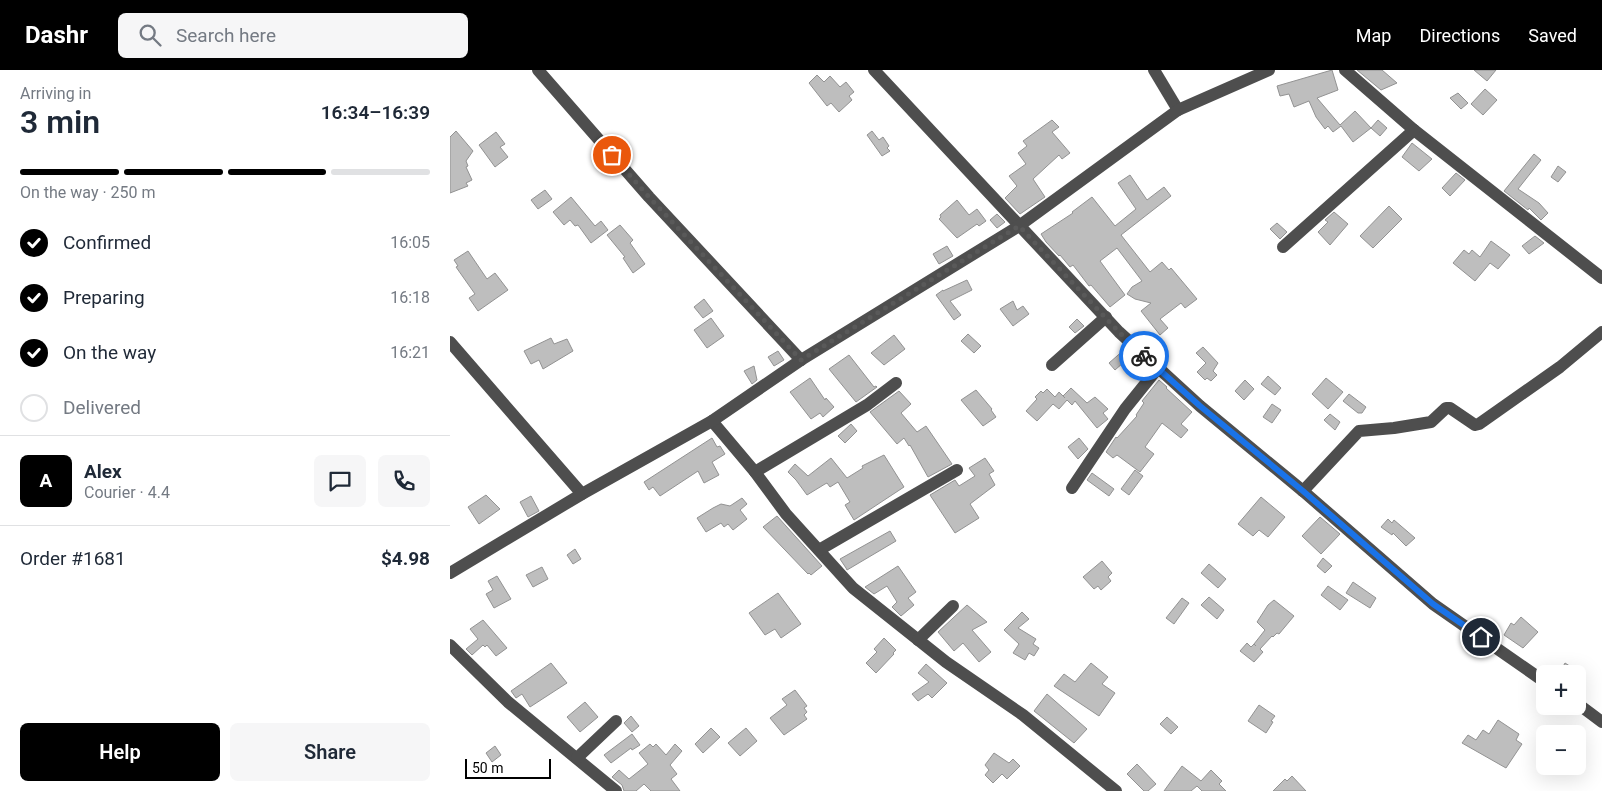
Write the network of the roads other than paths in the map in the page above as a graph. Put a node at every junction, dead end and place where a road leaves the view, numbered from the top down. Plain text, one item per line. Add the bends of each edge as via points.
1 (538, 70) edge
2 (874, 70) edge
3 (1154, 70) edge
4 (1269, 70) edge
5 (1345, 70) edge
6 (1178, 110) junction
7 (1414, 130) junction
8 (1019, 226) junction
9 (1283, 247) dead end
10 (1602, 278) edge
11 (1106, 317) junction
12 (1602, 332) edge
13 (450, 342) edge
14 (801, 360) junction
15 (1052, 365) dead end
16 (1158, 368) junction
17 (896, 383) dead end
18 (712, 420) junction
19 (957, 470) dead end
20 (755, 472) junction
21 (1072, 488) dead end
22 (1303, 491) junction
23 (582, 494) junction
24 (819, 550) junction
25 (450, 573) edge
26 (953, 606) dead end
27 (918, 640) junction
28 (450, 645) edge
29 (1536, 676) edge
30 (1586, 710) edge
31 (616, 720) dead end
32 (1602, 722) edge
33 (578, 758) junction
34 (616, 791) edge
35 (1116, 791) edge

1 - 14 street via 649,197
2 - 8 street
3 - 6 street
4 - 6 street
5 - 7 street
6 - 8 street
7 - 9 street
7 - 10 street
8 - 11 street
8 - 14 street
11 - 15 street
11 - 16 street
12 - 22 street via 1560,367 1479,424 1475,425 1446,408 1430,422 1359,431
13 - 23 street
14 - 18 street
16 - 21 street via 1125,409
16 - 22 street
17 - 20 street via 867,405
18 - 20 street
18 - 23 street
19 - 24 street
20 - 24 street via 786,514
22 - 29 street via 1433,604
23 - 25 street
24 - 27 street via 852,588
26 - 27 street
27 - 35 street via 1023,715
28 - 33 street via 508,702
30 - 32 street
31 - 33 street
33 - 34 street

